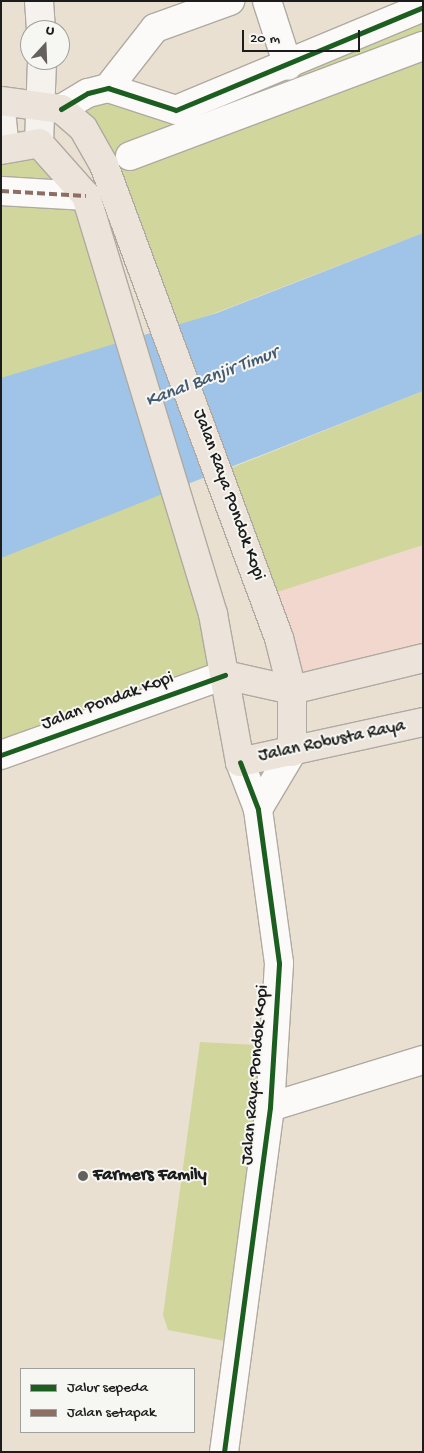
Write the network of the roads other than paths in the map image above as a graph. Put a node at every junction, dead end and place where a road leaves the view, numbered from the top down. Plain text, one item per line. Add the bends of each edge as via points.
1 (39, 1) edge
2 (230, 1) edge
3 (267, 1) edge
4 (423, 7) edge
5 (40, 20) edge
6 (423, 46) edge
7 (288, 66) junction
8 (44, 70) edge
9 (108, 88) junction
10 (1, 101) edge
11 (52, 107) junction
12 (1, 111) edge
13 (39, 143) junction
14 (3, 149) edge
15 (130, 156) dead end
16 (1, 191) edge
17 (86, 196) junction
18 (423, 658) edge
19 (225, 675) junction
20 (292, 690) junction
21 (423, 722) edge
22 (292, 752) junction
23 (1, 755) edge
24 (240, 762) junction
25 (258, 809) junction
26 (423, 1060) edge
27 (270, 1107) junction
28 (224, 1452) edge

1 - 5 main road
2 - 9 street via 155,28
3 - 7 street
4 - 7 street
6 - 15 street
7 - 9 street via 176,110
8 - 11 main road
9 - 11 street
10 - 11 main road
11 - 13 main road
11 - 20 main road, Jalan Raya Pondok Kopi via 83,128 126,216 265,596
12 - 14 main road
13 - 14 main road
13 - 17 main road, Jalan Raya Pondok Kopi
16 - 17 street
17 - 19 main road, Jalan Raya Pondok Kopi via 214,614
18 - 20 main road
19 - 20 main road
19 - 23 street, Jalan Pondak Kopi
19 - 24 main road, Jalan Raya Pondok Kopi
20 - 22 main road, Jalan Raya Pondok Kopi
21 - 22 main road, Jalan Robusta Raya
22 - 24 main road, Jalan Robusta Raya
22 - 25 street
24 - 25 street, Jalan Raya Pondok Kopi
25 - 27 street, Jalan Raya Pondok Kopi via 279,963
26 - 27 street
27 - 28 street, Jalan Raya Pondok Kopi

